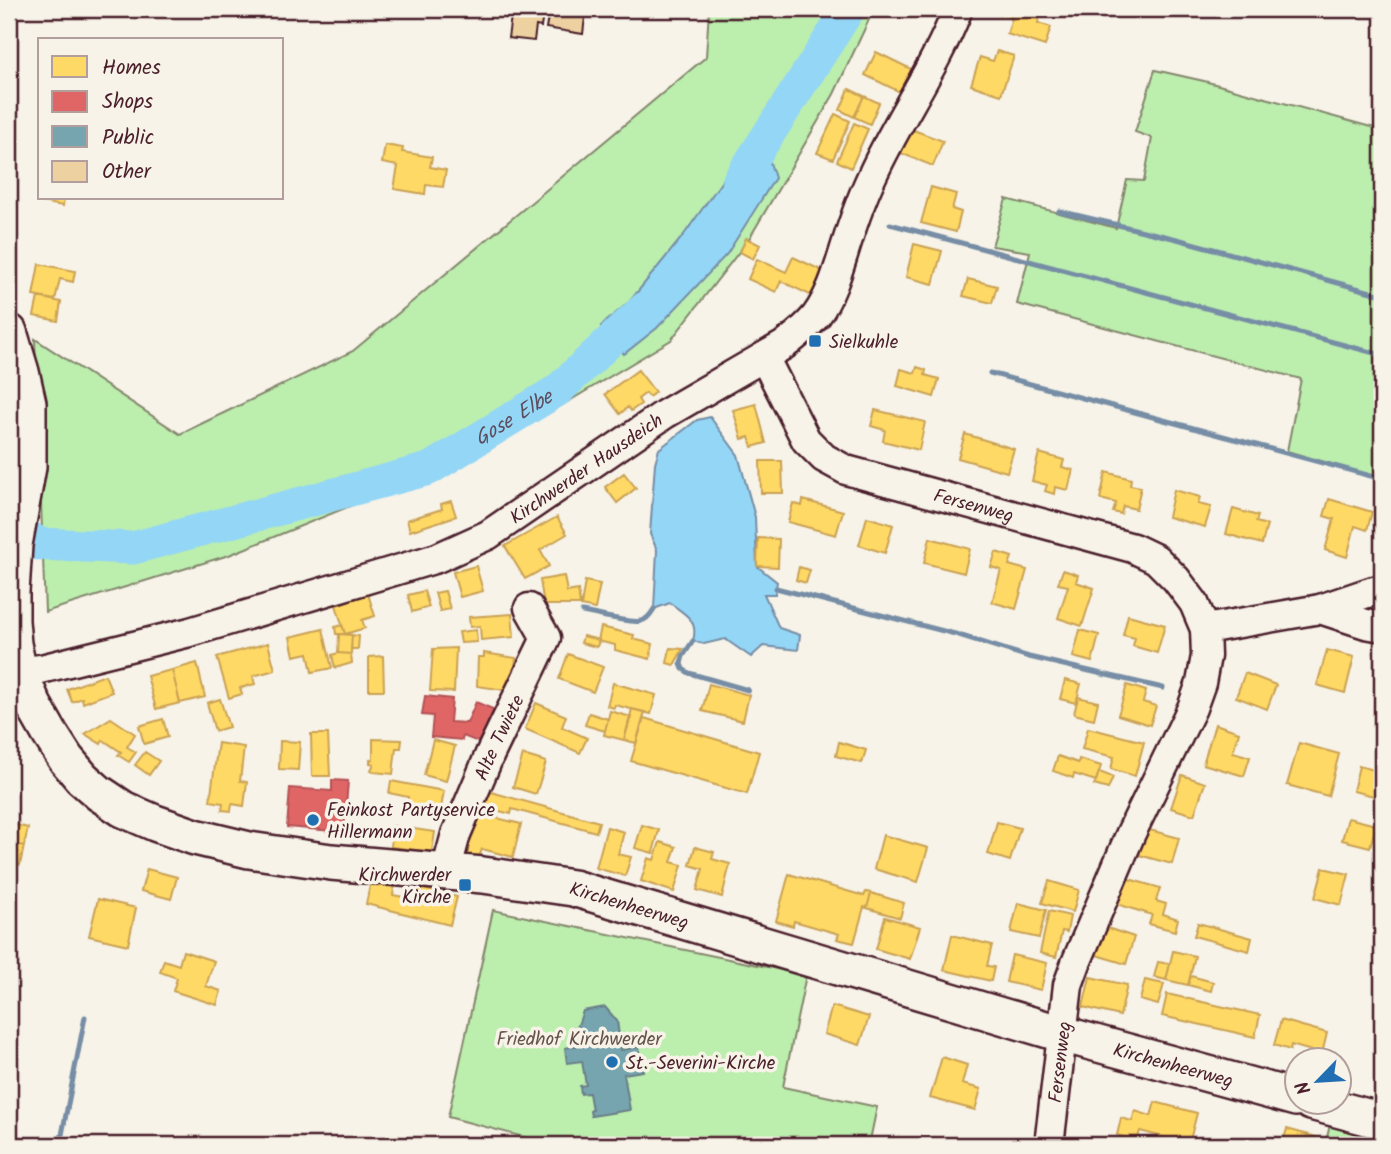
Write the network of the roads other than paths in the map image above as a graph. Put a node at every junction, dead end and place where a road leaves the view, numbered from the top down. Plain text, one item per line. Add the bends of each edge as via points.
1 (958, 9) edge
2 (9, 332) edge
3 (764, 357) junction
4 (1382, 591) edge
5 (529, 608) dead end
6 (1320, 609) junction
7 (1382, 627) edge
8 (1206, 629) junction
9 (14, 672) edge
10 (446, 871) junction
11 (1062, 1034) junction
12 (1282, 1094) edge
13 (1352, 1113) edge
14 (1382, 1121) edge
15 (1049, 1145) edge

1 - 3 street, Kirchwerder Hausdeich via 871,178 828,296 802,331
2 - 9 main road, Kirchenheerweg via 28,403 27,467 17,528 11,621
3 - 8 street, Fersenweg via 806,440 824,458 846,470 1133,548 1156,559 1176,579
3 - 9 street, Kirchwerder Hausdeich via 665,414 488,535 438,558 190,632
4 - 6 street
5 - 10 street, Alte Twiete via 545,638 485,765
6 - 7 street
6 - 8 street
8 - 11 street, Fersenweg via 1206,656 1197,695 1076,963 1068,985
9 - 10 main road, Kirchenheerweg via 66,759 90,786 123,809 195,837 249,850
10 - 11 main road, Kirchenheerweg via 573,888
11 - 12 main road, Kirchenheerweg
11 - 15 street, Fersenweg
13 - 14 main road

